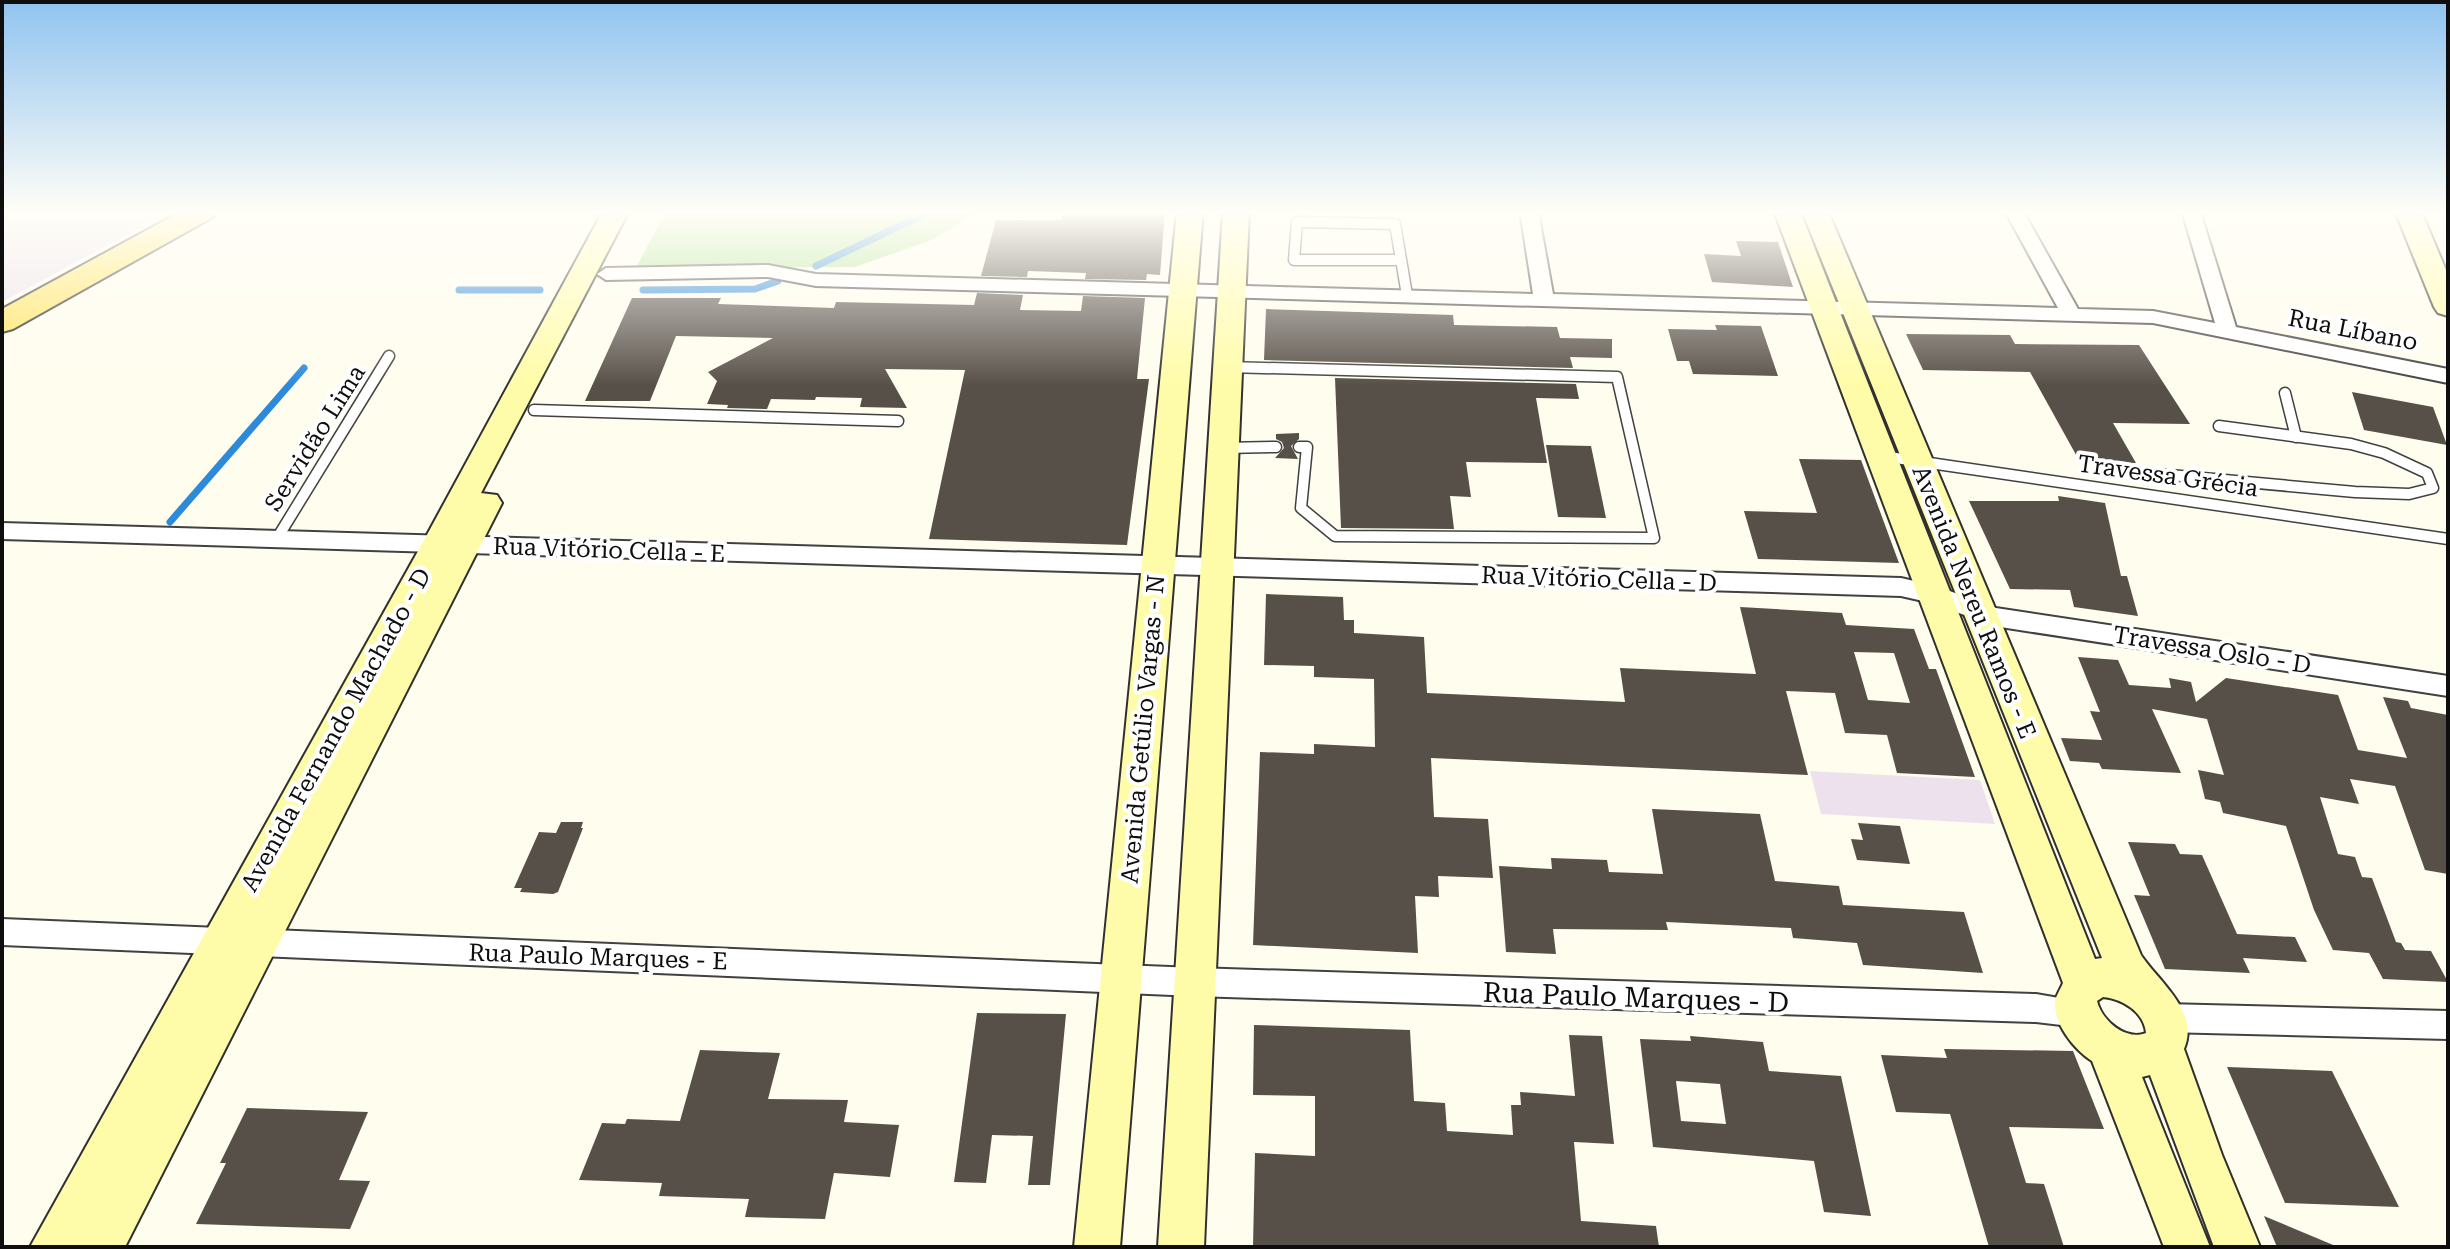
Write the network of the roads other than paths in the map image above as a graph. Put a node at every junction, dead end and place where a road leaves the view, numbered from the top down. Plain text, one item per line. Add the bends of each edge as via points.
1 (97, 269) edge
2 (587, 269) edge
3 (608, 269) edge
4 (1185, 269) edge
5 (1232, 269) edge
6 (1401, 269) edge
7 (1539, 269) edge
8 (1819, 269) edge
9 (1830, 269) edge
10 (2047, 269) edge
11 (2209, 269) edge
12 (2432, 269) edge
13 (606, 274) junction
14 (1183, 289) junction
15 (1231, 290) junction
16 (1407, 295) junction
17 (1544, 299) junction
18 (2448, 307) edge
19 (1840, 308) junction
20 (2072, 315) junction
21 (2, 322) edge
22 (2228, 332) junction
23 (389, 356) dead end
24 (1227, 367) junction
25 (2448, 376) edge
26 (2285, 393) dead end
27 (534, 410) junction
28 (1172, 413) junction
29 (1225, 413) junction
30 (898, 421) dead end
31 (2219, 426) dead end
32 (2296, 437) junction
33 (1276, 447) dead end
34 (1299, 447) dead end
35 (1223, 448) junction
36 (1882, 456) junction
37 (1916, 461) junction
38 (2148, 473) dead end
39 (2, 531) edge
40 (2448, 539) edge
41 (276, 540) junction
42 (451, 545) junction
43 (1158, 566) junction
44 (1217, 568) junction
45 (1936, 595) junction
46 (1978, 611) junction
47 (2448, 686) edge
48 (2, 932) edge
49 (239, 942) junction
50 (1121, 979) junction
51 (1195, 982) junction
52 (2081, 998) junction
53 (2155, 1018) junction
54 (2448, 1025) edge
55 (2109, 1049) junction
56 (53, 1247) edge
57 (100, 1247) edge
58 (1097, 1247) edge
59 (1181, 1247) edge
60 (2187, 1247) edge
61 (2237, 1247) edge

1 - 21 main road
2 - 42 street, Avenida Fernando Machado - D
3 - 13 street, Avenida Fernando Machado - D
4 - 14 street, Avenida Getúlio Vargas - N
5 - 15 street
6 - 16 lane
7 - 17 street
8 - 19 street, Avenida Nereu Ramos - E
9 - 19 street, Avenida Nereu Ramos - E
10 - 20 street
11 - 22 street
12 - 18 street
13 - 14 street, Rua Líbano via 768,271 816,280
13 - 27 street, Avenida Fernando Machado - D
14 - 15 street, Rua Líbano
14 - 28 street, Avenida Getúlio Vargas - N
15 - 16 street, Rua Líbano
15 - 24 street
16 - 17 street, Rua Líbano
17 - 19 street, Rua Líbano
19 - 20 street, Rua Líbano
19 - 36 street, Avenida Nereu Ramos - E
19 - 37 street, Avenida Nereu Ramos - E
20 - 22 street, Rua Líbano via 2153,317
22 - 25 street, Rua Líbano
23 - 41 lane, Servidão Lima
24 - 29 street
24 - 34 lane via 1617,377 1654,538 1335,536 1301,508 1307,447
26 - 32 lane
27 - 30 lane
27 - 42 street, Avenida Fernando Machado - D
28 - 29 street
28 - 43 street, Avenida Getúlio Vargas - N
29 - 35 street
31 - 32 lane
32 - 38 lane via 2384,453 2427,473 2433,488 2409,494 2355,492
33 - 35 lane
35 - 44 street
36 - 37 lane, Travessa Grécia
36 - 45 street, Avenida Nereu Ramos - E
37 - 40 lane, Travessa Grécia
37 - 46 street, Avenida Nereu Ramos - E
39 - 41 street, Rua Vitório Cella - E
41 - 42 street, Rua Vitório Cella - E
42 - 43 street, Rua Vitório Cella - E
42 - 49 street, Avenida Fernando Machado - D
43 - 44 street, Rua Vitório Cella - E
43 - 50 street, Avenida Getúlio Vargas - N
44 - 45 street, Rua Vitório Cella - D via 1885,586
44 - 51 street
45 - 46 street, Rua Vitório Cella - D
45 - 52 street, Avenida Nereu Ramos - E
46 - 47 street, Travessa Oslo - D
46 - 53 street, Avenida Nereu Ramos - E via 2126,967
48 - 49 street, Rua Paulo Marques - E
49 - 50 street, Rua Paulo Marques - E
49 - 56 street, Avenida Fernando Machado - D
49 - 57 street, Avenida Fernando Machado - D
50 - 51 street, Rua Paulo Marques - E
50 - 58 street, Avenida Getúlio Vargas - N
51 - 52 street, Rua Paulo Marques - D via 2036,1008
51 - 59 street
52 - 53 street via 2097,977 2111,977
52 - 55 street, Avenida Nereu Ramos - E via 2095,1038
53 - 54 street
53 - 55 street via 2152,1055
53 - 61 street, Avenida Nereu Ramos - E via 2200,1156
55 - 60 street

